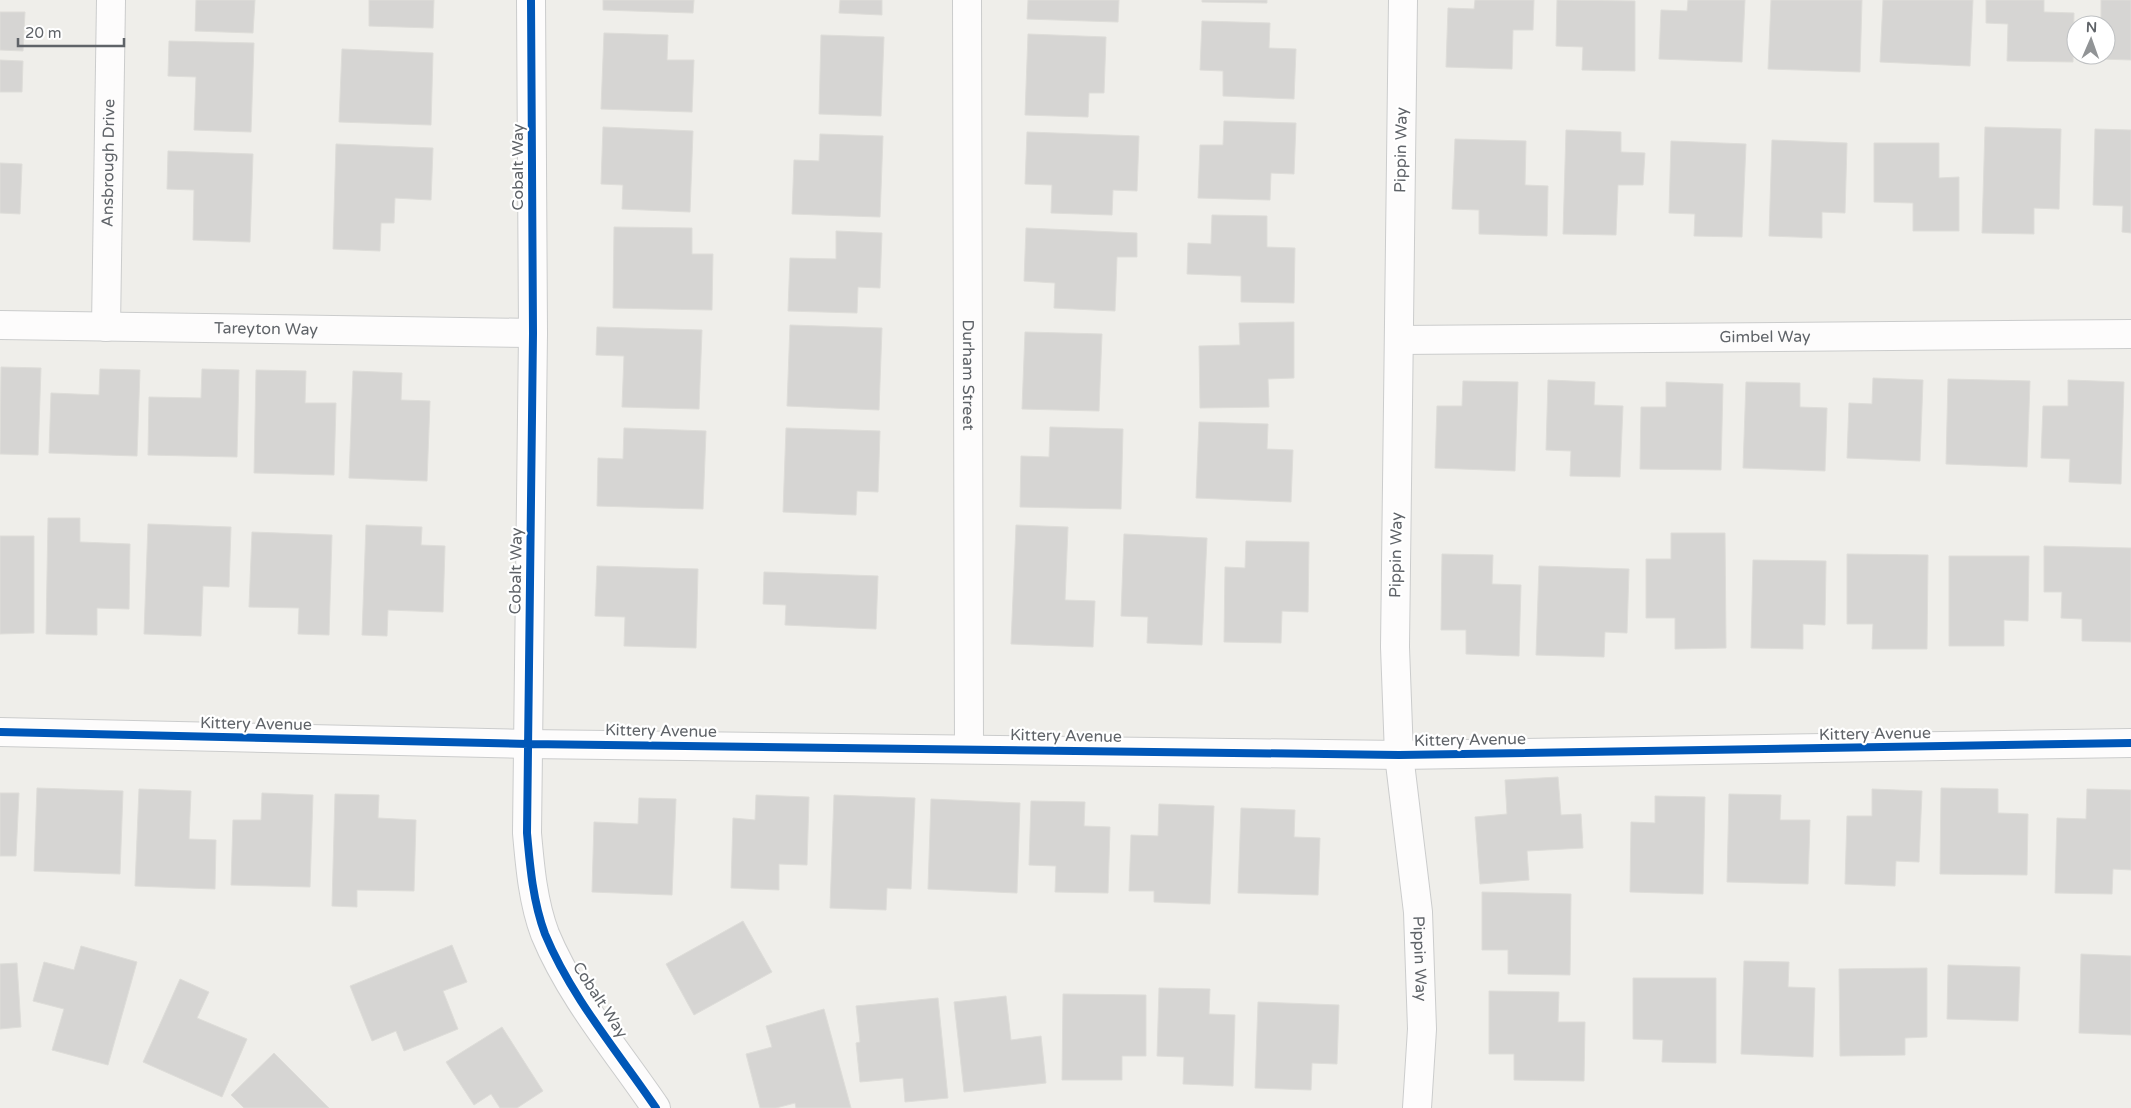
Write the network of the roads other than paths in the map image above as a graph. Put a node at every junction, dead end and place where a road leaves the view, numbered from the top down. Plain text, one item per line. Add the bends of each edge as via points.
1 (112, 0) edge
2 (531, 0) edge
3 (967, 0) edge
4 (1403, 0) edge
5 (0, 325) edge
6 (106, 327) junction
7 (533, 333) junction
8 (2131, 334) edge
9 (1398, 340) junction
10 (0, 732) edge
11 (528, 744) junction
12 (2131, 744) edge
13 (968, 749) junction
14 (1399, 755) junction
15 (656, 1108) edge
16 (1417, 1108) edge

1 - 6 street, Ansbrough Drive
2 - 7 street, Cobalt Way
3 - 13 street, Durham Street
4 - 9 street, Pippin Way
5 - 6 street, Tareyton Way
6 - 7 street, Tareyton Way
7 - 11 street, Cobalt Way
8 - 9 street, Gimbel Way
9 - 14 street, Pippin Way via 1395,647
10 - 11 street, Kittery Avenue
11 - 13 street, Kittery Avenue
11 - 15 street, Cobalt Way via 527,833 532,884 545,933 567,980
12 - 14 street, Kittery Avenue
13 - 14 street, Kittery Avenue
14 - 16 street, Pippin Way via 1418,912 1422,1028

